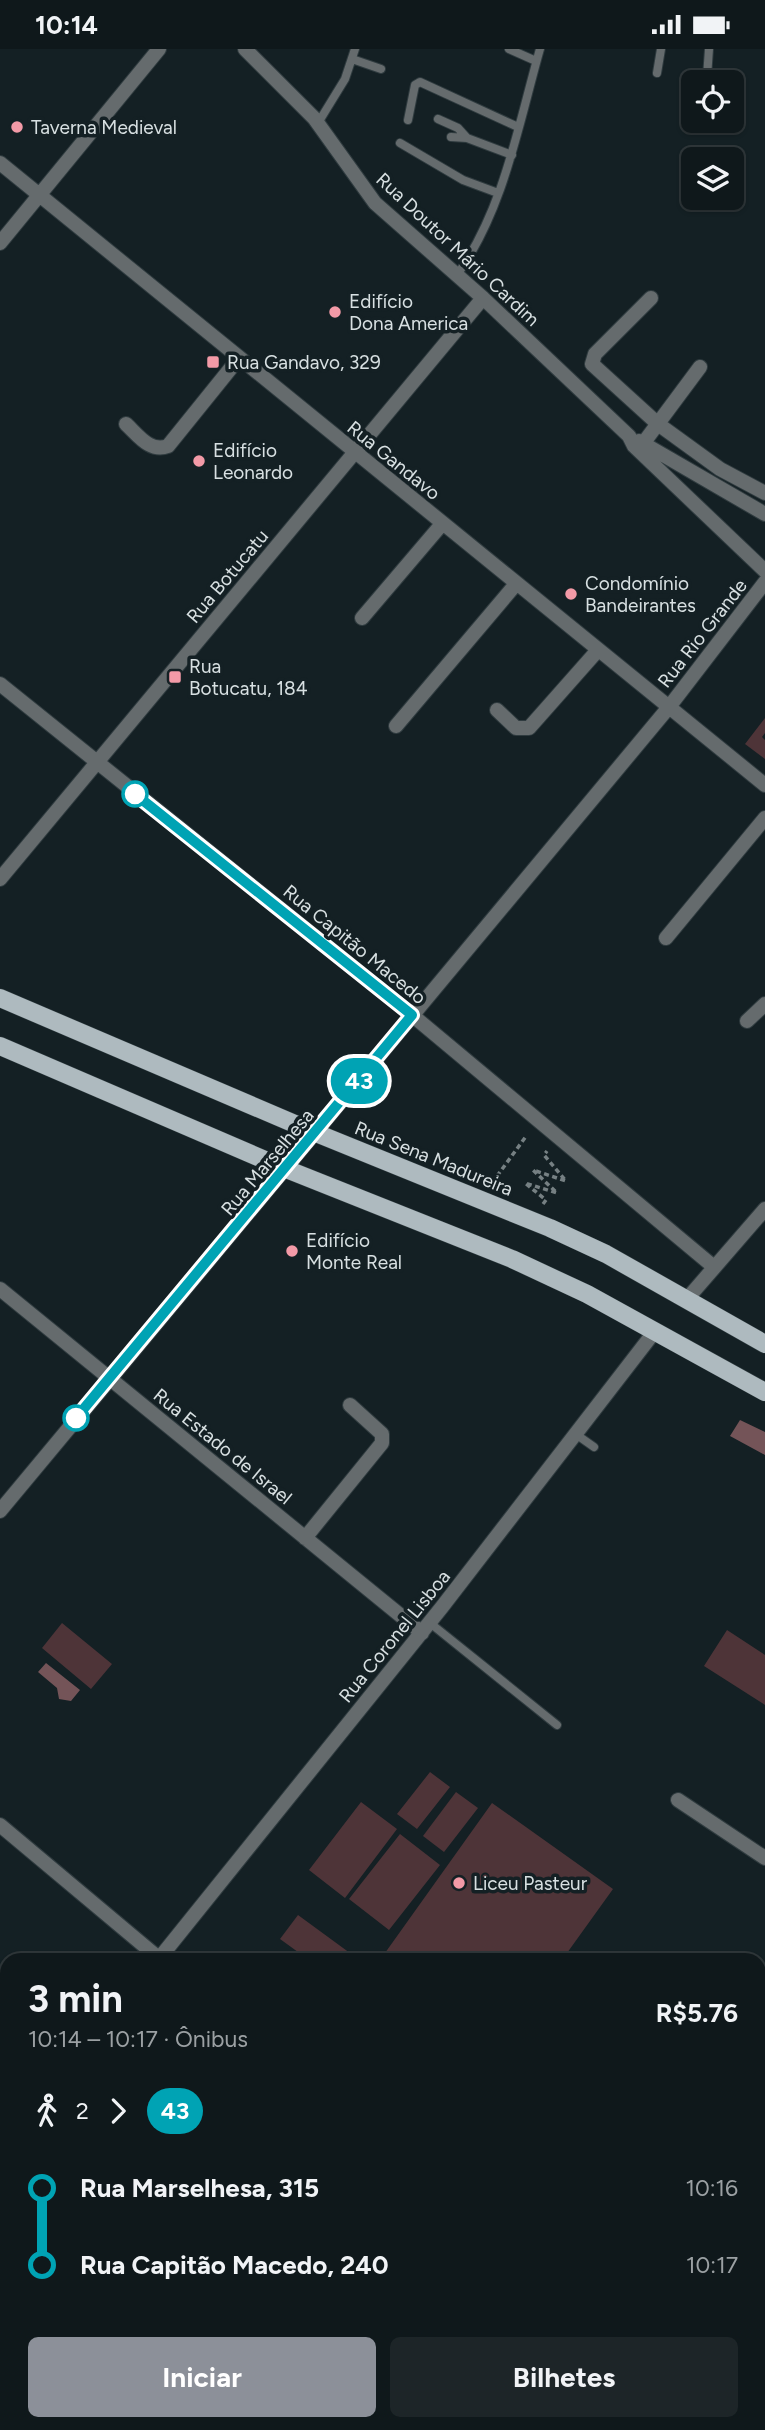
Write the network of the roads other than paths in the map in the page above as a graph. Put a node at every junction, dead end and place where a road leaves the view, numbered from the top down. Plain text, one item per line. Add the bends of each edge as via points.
1 (159, 49) edge
2 (246, 49) edge
3 (355, 49) edge
4 (509, 49) edge
5 (540, 49) edge
6 (661, 49) edge
7 (709, 49) edge
8 (352, 59) junction
9 (536, 61) junction
10 (381, 69) dead end
11 (708, 70) edge
12 (657, 73) dead end
13 (438, 119) dead end
14 (408, 120) dead end
15 (318, 123) junction
16 (518, 127) junction
17 (451, 137) dead end
18 (467, 138) junction
19 (400, 143) dead end
20 (512, 155) junction
21 (0, 163) edge
22 (498, 193) junction
23 (39, 195) junction
24 (0, 243) edge
25 (457, 275) junction
26 (483, 298) junction
27 (651, 298) dead end
28 (239, 358) junction
29 (700, 367) dead end
30 (125, 424) dead end
31 (658, 424) junction
32 (641, 447) junction
33 (355, 453) junction
34 (765, 493) edge
35 (765, 514) edge
36 (442, 524) junction
37 (765, 571) edge
38 (765, 582) edge
39 (516, 584) junction
40 (362, 618) dead end
41 (598, 650) junction
42 (0, 684) edge
43 (669, 707) junction
44 (497, 710) dead end
45 (396, 726) dead end
46 (97, 763) junction
47 (765, 785) edge
48 (765, 818) edge
49 (0, 879) edge
50 (666, 938) dead end
51 (0, 998) edge
52 (765, 1005) edge
53 (412, 1015) junction
54 (747, 1021) dead end
55 (0, 1046) edge
56 (316, 1133) junction
57 (286, 1169) junction
58 (765, 1209) edge
59 (714, 1267) junction
60 (0, 1289) edge
61 (687, 1299) junction
62 (655, 1331) junction
63 (765, 1344) edge
64 (110, 1378) junction
65 (765, 1392) edge
66 (350, 1405) dead end
67 (577, 1435) junction
68 (594, 1447) dead end
69 (0, 1511) edge
70 (305, 1538) junction
71 (426, 1628) junction
72 (557, 1725) dead end
73 (678, 1800) dead end
74 (0, 1825) edge
75 (765, 1858) edge
76 (152, 1953) edge
77 (164, 1953) edge

1 - 23 street
2 - 15 street, Rua Doutor Mário Cardim
3 - 8 lane
4 - 9 lane
5 - 9 lane
6 - 12 lane
7 - 11 lane
8 - 10 lane
8 - 15 lane
9 - 16 lane
13 - 18 lane via 460,129
14 - 16 lane via 417,82
15 - 25 street, Rua Doutor Mário Cardim via 375,202
16 - 20 lane
17 - 18 lane
18 - 20 lane
19 - 22 lane via 463,180
20 - 22 lane
21 - 23 street, Rua Gandavo
22 - 25 lane via 480,239
23 - 24 street
23 - 28 street, Rua Gandavo
25 - 26 street, Rua Doutor Mário Cardim
26 - 32 street, Rua Doutor Mário Cardim
26 - 33 street, Rua Botucatu
27 - 31 street via 596,354 592,365
28 - 30 street via 167,446 152,447
28 - 33 street, Rua Gandavo
29 - 31 street
31 - 32 street
31 - 34 street via 720,469
32 - 35 street, Rua Doutor Mário Cardim
32 - 37 street, Rua Doutor Mário Cardim
33 - 36 street, Rua Gandavo
33 - 46 street, Rua Botucatu
36 - 39 street, Rua Gandavo
36 - 40 street
38 - 43 street, Rua Rio Grande
39 - 41 street, Rua Gandavo
39 - 45 street
41 - 43 street, Rua Gandavo
41 - 44 street via 529,728 516,728
42 - 46 street, Rua Capitão Macedo
43 - 47 street, Rua Gandavo
43 - 53 street, Rua Marselhesa
46 - 49 street, Rua Botucatu
46 - 53 street, Rua Capitão Macedo
48 - 50 street
51 - 56 main road, Rua Sena Madureira
52 - 54 street
53 - 56 street, Rua Marselhesa
53 - 59 street, Rua Capitão Macedo
55 - 57 main road
56 - 57 street, Rua Marselhesa
56 - 61 main road, Rua Sena Madureira via 550,1228
57 - 62 main road via 512,1259
57 - 64 street, Rua Marselhesa
58 - 59 street
59 - 61 street
60 - 64 street, Rua Estado de Israel
61 - 63 main road, Rua Sena Madureira
62 - 65 main road
62 - 67 street, Rua Coronel Lisboa
64 - 69 street, Rua Marselhesa
64 - 70 street, Rua Estado de Israel
66 - 70 street via 377,1428 382,1443
67 - 68 lane
67 - 71 street, Rua Coronel Lisboa
70 - 71 street, Rua Estado de Israel
71 - 72 lane
71 - 77 street, Rua Coronel Lisboa
73 - 75 street
74 - 76 street

